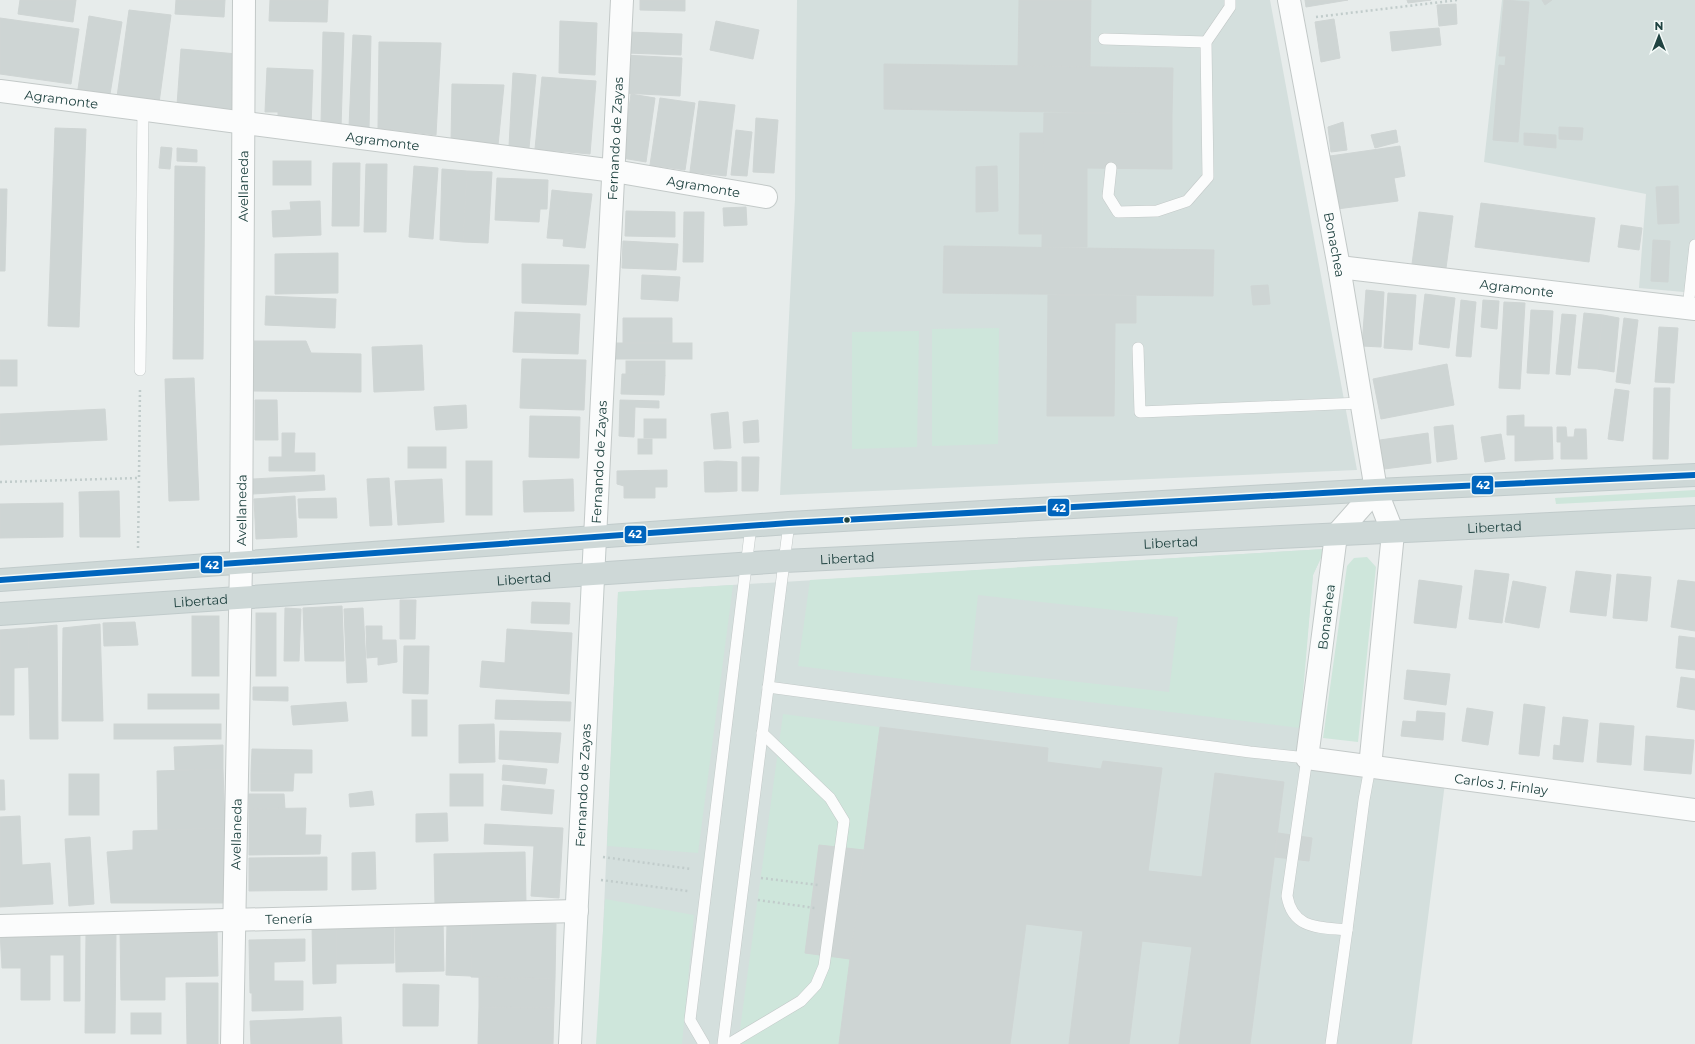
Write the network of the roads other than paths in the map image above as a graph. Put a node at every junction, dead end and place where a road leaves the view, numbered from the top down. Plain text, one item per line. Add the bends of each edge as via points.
1 (244, 0) edge
2 (622, 0) edge
3 (1230, 0) edge
4 (1291, 10) edge
5 (1104, 39) dead end
6 (1206, 42) junction
7 (0, 91) edge
8 (143, 110) junction
9 (242, 122) junction
10 (1110, 168) dead end
11 (614, 171) junction
12 (766, 197) dead end
13 (1695, 245) edge
14 (1339, 267) junction
15 (1691, 308) edge
16 (1138, 348) dead end
17 (140, 370) road end
18 (1361, 402) junction
19 (1695, 475) edge
20 (1376, 490) junction
21 (1695, 517) edge
22 (789, 523) junction
23 (751, 526) junction
24 (1394, 533) junction
25 (1336, 535) junction
26 (595, 538) junction
27 (784, 561) junction
28 (241, 562) junction
29 (747, 564) junction
30 (594, 573) junction
31 (0, 580) edge
32 (241, 598) junction
33 (0, 614) edge
34 (768, 687) junction
35 (762, 733) junction
36 (1308, 758) junction
37 (1370, 767) junction
38 (1695, 810) edge
39 (577, 911) junction
40 (235, 919) junction
41 (0, 926) edge
42 (1347, 930) junction
43 (232, 1044) edge
44 (570, 1044) edge
45 (704, 1044) edge
46 (722, 1044) edge
47 (729, 1044) edge
48 (1331, 1044) edge

1 - 9 street, Avellaneda
2 - 11 street, Fernando de Zayas
3 - 6 lane via 1230,8
4 - 14 street, Bonachea
5 - 6 lane
6 - 10 lane via 1208,177 1187,200 1157,211 1118,212 1108,196
7 - 8 street, Agramonte
8 - 9 street, Agramonte
8 - 17 lane
9 - 11 street, Agramonte
9 - 28 street, Avellaneda
11 - 12 street, Agramonte
11 - 26 street, Fernando de Zayas
13 - 15 lane
14 - 15 street, Agramonte
14 - 18 street, Bonachea
16 - 18 lane via 1140,412
18 - 20 street, Bonachea
19 - 20 main road
20 - 22 main road
20 - 24 street, Bonachea
20 - 25 street
21 - 24 main road, Libertad
22 - 23 main road
22 - 27 lane
23 - 26 main road
23 - 29 lane
24 - 25 main road, Libertad
24 - 37 street, Bonachea
25 - 27 main road, Libertad
25 - 36 street, Bonachea
26 - 28 main road
26 - 30 street, Fernando de Zayas
27 - 29 main road, Libertad
27 - 34 lane
28 - 31 main road
28 - 32 street, Avellaneda
29 - 30 main road, Libertad
29 - 45 lane via 690,1020
30 - 32 main road, Libertad
30 - 39 street, Fernando de Zayas
32 - 33 main road, Libertad
32 - 40 street, Avellaneda
34 - 35 lane
34 - 36 lane
35 - 46 lane
35 - 47 lane via 830,798 844,821 824,966 816,985 801,1001
36 - 37 street, Carlos J. Finlay
36 - 42 lane via 1287,896 1289,906 1294,915 1310,925
37 - 38 street, Carlos J. Finlay
37 - 42 lane
39 - 40 street, Tenería
39 - 44 street, Fernando de Zayas
40 - 41 street, Tenería
40 - 43 street, Avellaneda
42 - 48 lane

